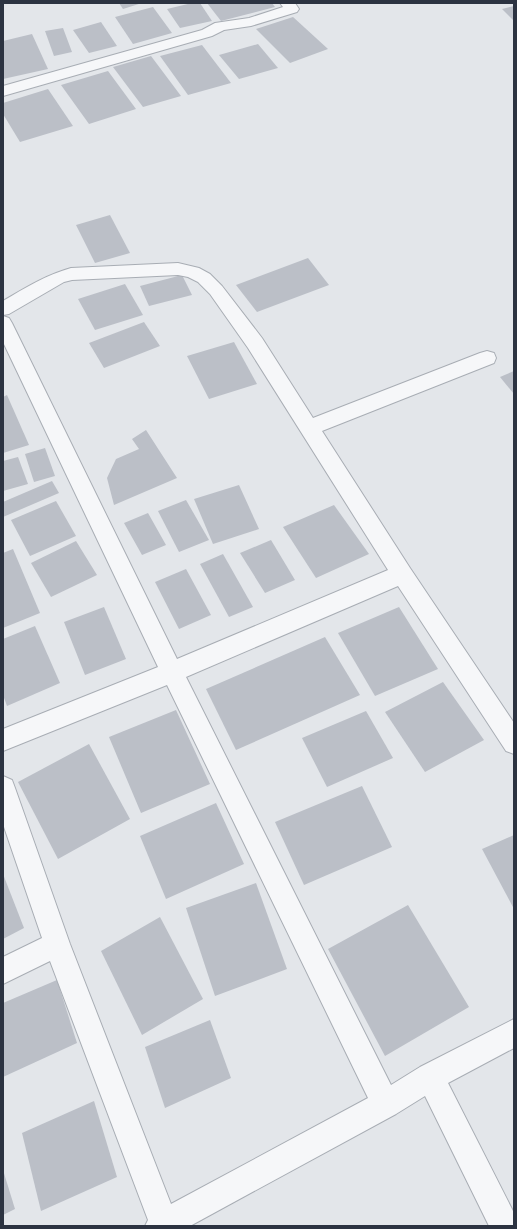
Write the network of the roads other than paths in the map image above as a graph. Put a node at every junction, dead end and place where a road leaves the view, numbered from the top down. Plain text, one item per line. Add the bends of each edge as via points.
1 (287, 3) edge
2 (3, 91) edge
3 (3, 309) edge
4 (3, 323) edge
5 (487, 358) dead end
6 (309, 428) junction
7 (402, 574) junction
8 (172, 672) junction
9 (3, 740) edge
10 (513, 740) edge
11 (3, 788) edge
12 (56, 944) junction
13 (3, 971) edge
14 (514, 1033) edge
15 (430, 1077) junction
16 (386, 1104) junction
17 (162, 1225) edge
18 (505, 1226) edge

1 - 2 street via 292,9 251,22 220,26 207,33
3 - 6 street via 58,278 71,274 178,269 193,272 204,278 216,290 255,343
4 - 8 street
5 - 6 street
6 - 7 street
7 - 8 street
7 - 10 street
8 - 9 street
8 - 16 street
11 - 12 street
12 - 13 street
12 - 17 street
14 - 15 street
15 - 16 street
15 - 18 street
16 - 17 street

